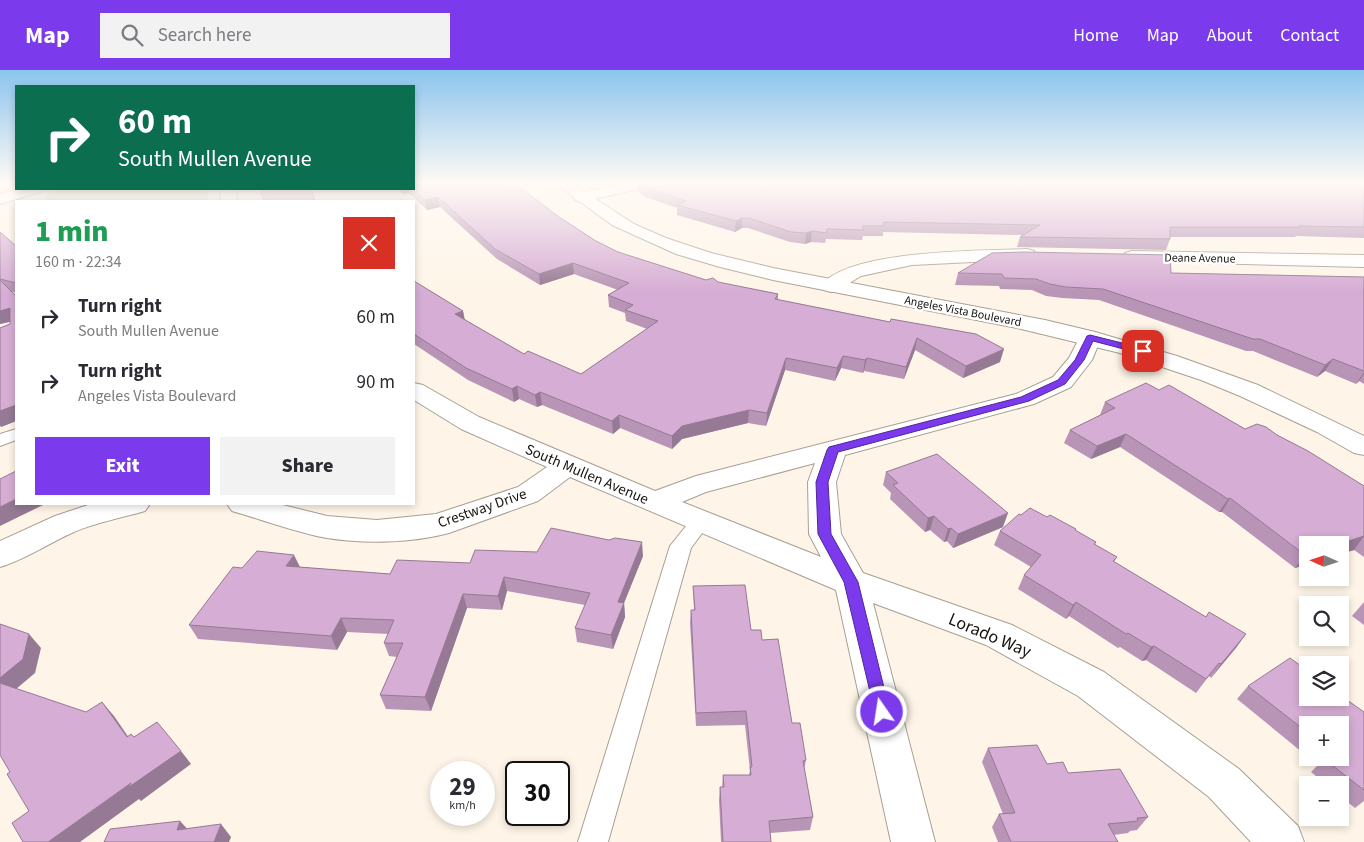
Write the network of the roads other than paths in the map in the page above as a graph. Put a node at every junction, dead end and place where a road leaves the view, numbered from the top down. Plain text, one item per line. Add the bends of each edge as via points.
1 (615, 220) edge
2 (1049, 256) edge
3 (1118, 257) edge
4 (1364, 261) edge
5 (831, 286) junction
6 (1090, 338) junction
7 (415, 391) edge
8 (15, 434) edge
9 (0, 440) edge
10 (1364, 447) edge
11 (833, 450) junction
12 (567, 466) junction
13 (654, 504) junction
14 (126, 505) edge
15 (246, 505) edge
16 (701, 521) junction
17 (0, 555) edge
18 (851, 582) junction
19 (594, 842) edge
20 (913, 842) edge
21 (1282, 842) edge

1 - 5 street, Angeles Vista Boulevard via 676,248 710,259
2 - 5 street via 912,259 855,272
3 - 4 street, Deane Avenue
5 - 6 street, Angeles Vista Boulevard
6 - 10 street, Angeles Vista Boulevard via 1200,370 1325,424
6 - 11 street, South Mullen Avenue via 1080,360 1062,382 1025,399
7 - 12 street, South Mullen Avenue via 470,423
8 - 9 lane
11 - 13 street, South Mullen Avenue via 696,485
11 - 18 street via 822,482 825,534
12 - 13 street, South Mullen Avenue
12 - 15 street, Crestway Drive via 528,494 438,525 377,531 327,527
13 - 16 street, Lorado Way
14 - 17 street via 34,536
16 - 18 street, Lorado Way
16 - 19 lane via 682,546
18 - 20 street
18 - 21 street, Lorado Way via 999,634 1091,684 1224,783

